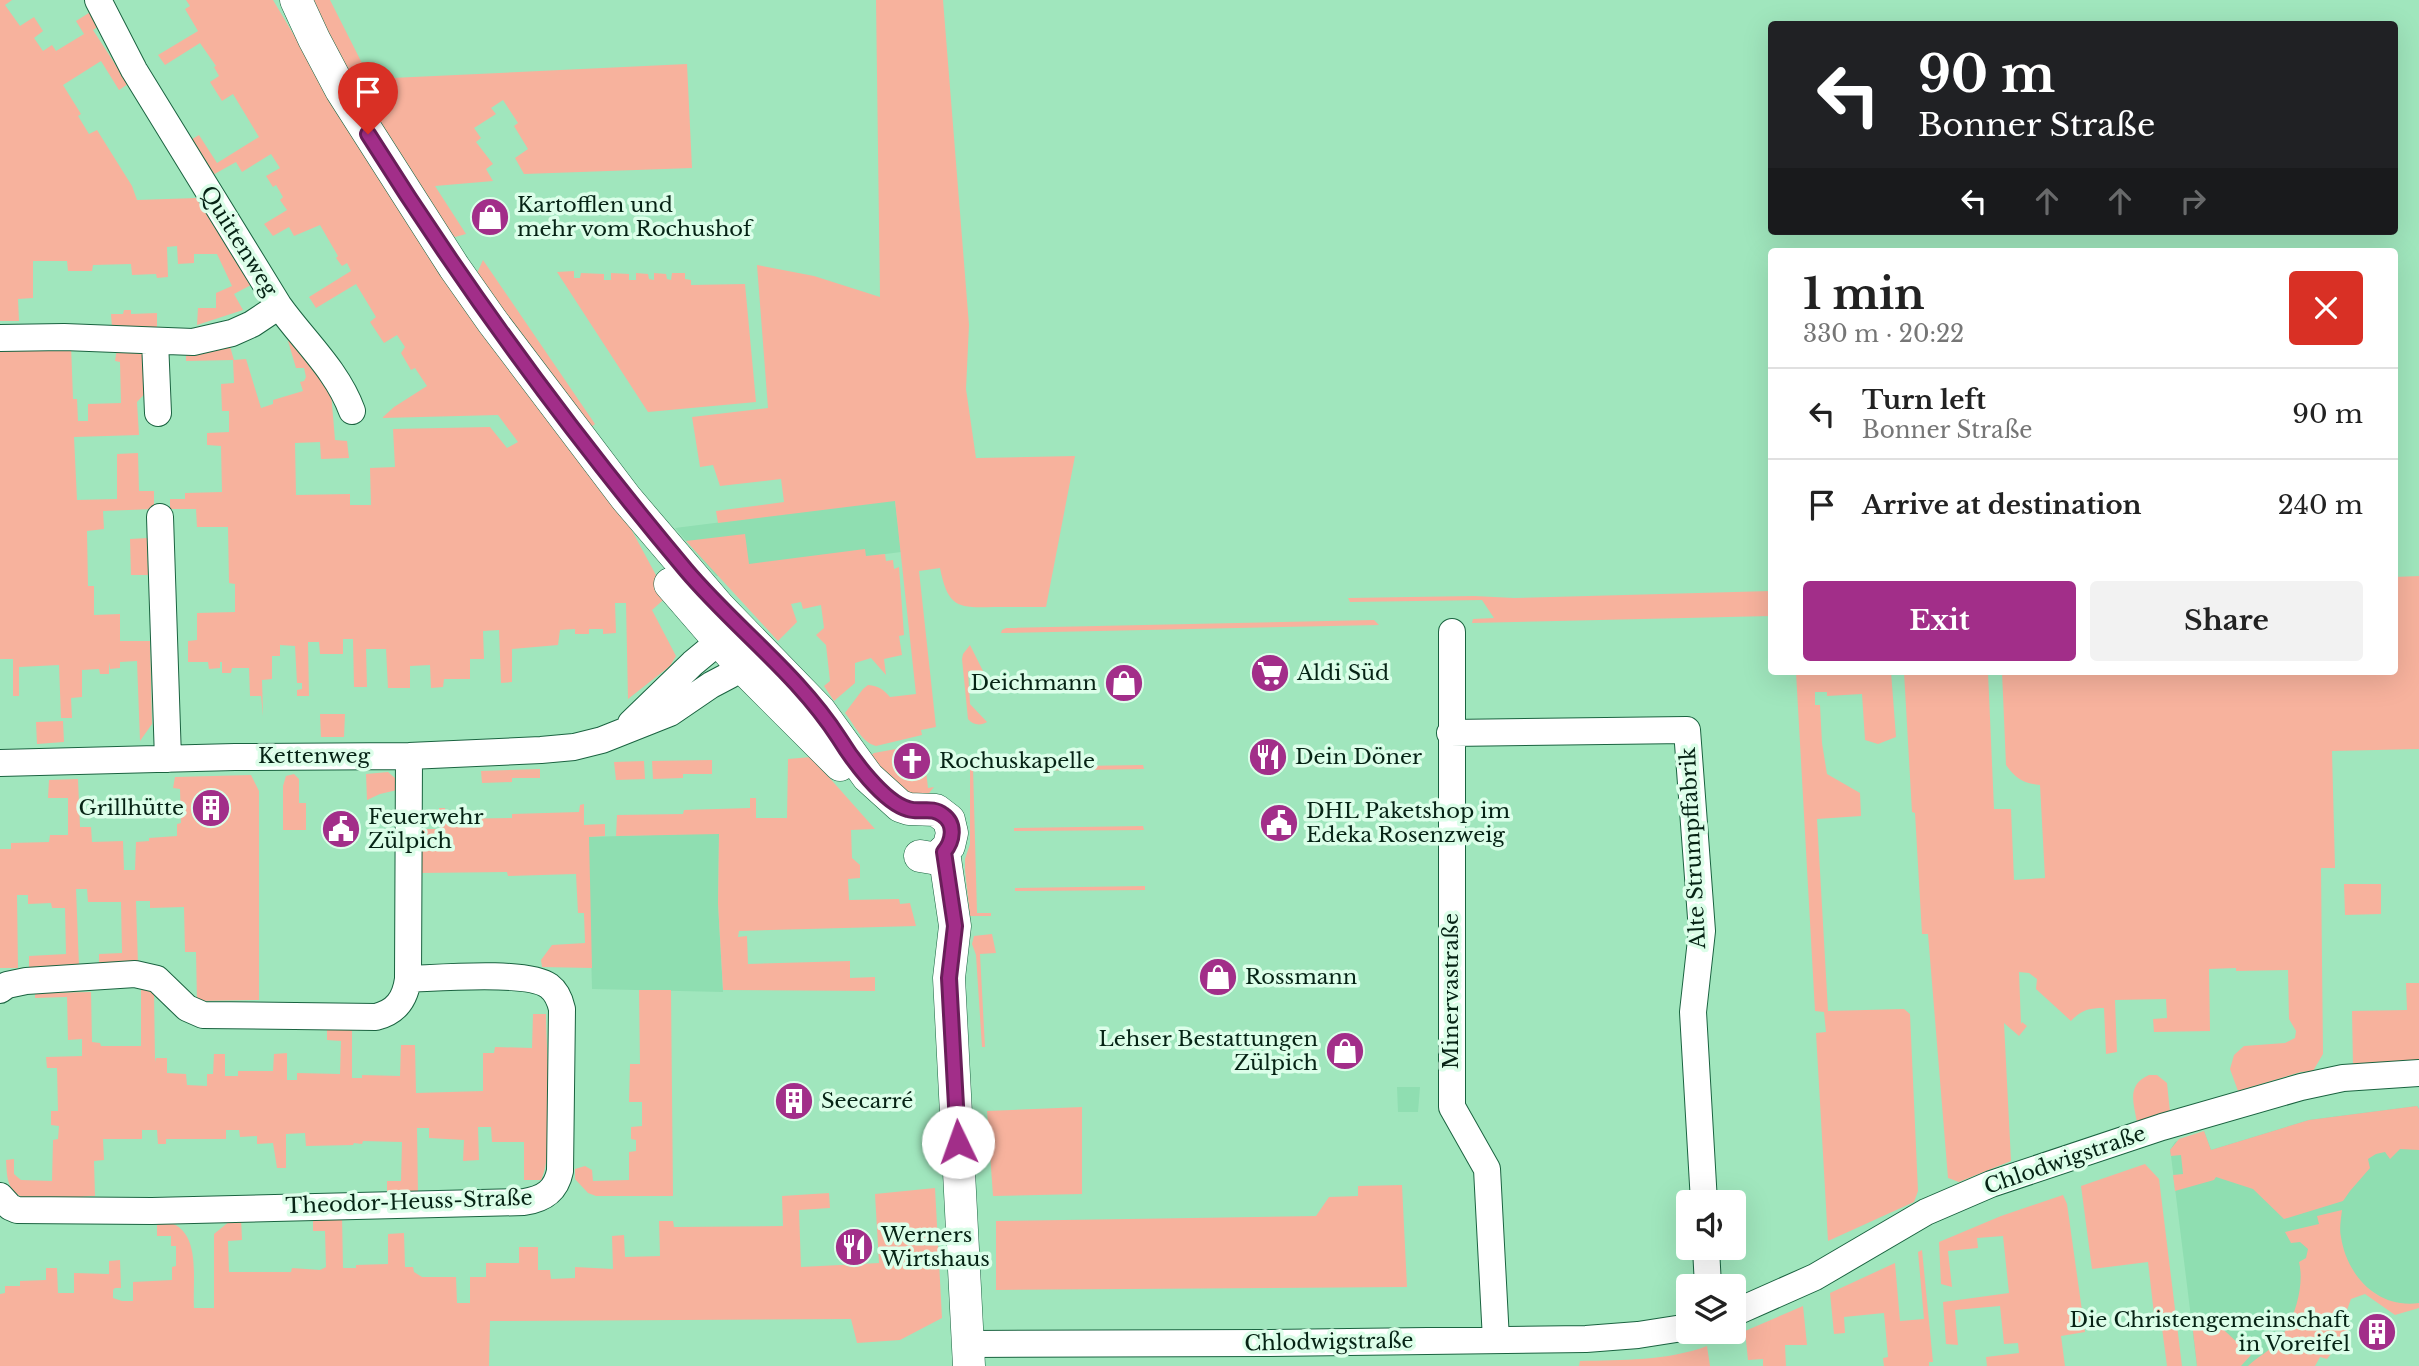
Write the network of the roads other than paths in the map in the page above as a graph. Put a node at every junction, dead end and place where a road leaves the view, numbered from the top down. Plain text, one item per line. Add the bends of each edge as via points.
1 (98, 0) edge
2 (288, 0) edge
3 (296, 0) edge
4 (314, 39) junction
5 (279, 306) junction
6 (0, 338) edge
7 (155, 341) junction
8 (352, 411) dead end
9 (158, 413) dead end
10 (160, 517) dead end
11 (1452, 632) dead end
12 (728, 634) junction
13 (750, 657) junction
14 (625, 729) junction
15 (1450, 733) junction
16 (409, 756) junction
17 (168, 759) junction
18 (0, 763) edge
19 (408, 979) junction
20 (13, 980) edge
21 (0, 990) edge
22 (2419, 1073) edge
23 (1703, 1190) edge
24 (0, 1196) edge
25 (1746, 1308) edge
26 (1676, 1329) edge
27 (1496, 1340) junction
28 (968, 1355) edge

1 - 5 street, Quittenweg via 134,70
2 - 4 main road
3 - 4 main road
4 - 12 main road via 341,90 454,267 626,498 662,574
5 - 7 street, Quittenweg via 252,324 212,338
5 - 8 street via 331,370
6 - 7 street, Quittenweg
7 - 9 street
10 - 17 street
11 - 15 street, Minervastraße
12 - 13 main road
12 - 14 street, Kettenweg
13 - 14 street, Kettenweg via 670,713
13 - 28 main road via 922,837 955,926 949,978
14 - 16 street, Kettenweg via 574,747
15 - 23 street, Alte Strumpffabrik via 1687,730 1702,930 1693,1012
15 - 27 street, Minervastraße via 1452,1107 1487,1169
16 - 17 street, Kettenweg
16 - 19 street
17 - 18 street, Kettenweg
19 - 20 street via 399,1005 376,1017 203,1015 187,1008 158,979 135,974
19 - 24 street, Theodor-Heuss-Straße via 525,978 543,982 559,996 560,1171 547,1195 524,1202 152,1211 17,1210
20 - 21 street
22 - 25 street, Chlodwigstraße via 2343,1078 2301,1087 1991,1184 1926,1212 1815,1277
26 - 27 street, Chlodwigstraße via 1586,1339
27 - 28 street, Chlodwigstraße

